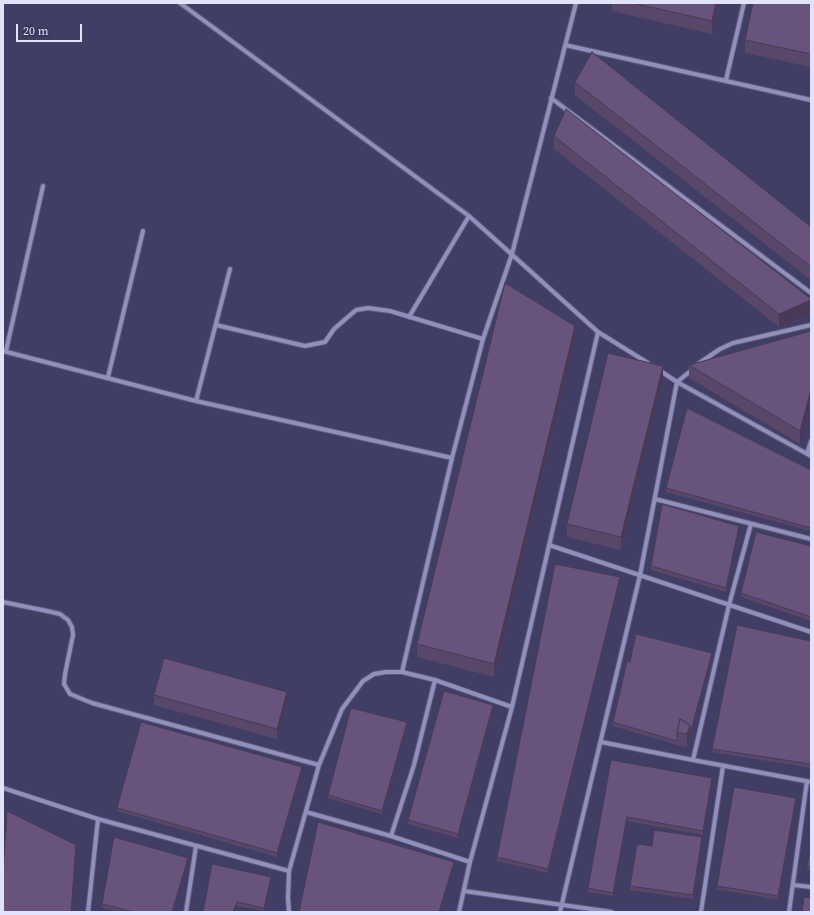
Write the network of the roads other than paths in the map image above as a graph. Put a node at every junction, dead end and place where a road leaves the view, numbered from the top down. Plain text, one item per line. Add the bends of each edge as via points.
1 (180, 3) edge
2 (576, 3) edge
3 (744, 3) edge
4 (565, 45) junction
5 (726, 80) junction
6 (551, 98) junction
7 (811, 100) edge
8 (43, 186) dead end
9 (469, 216) junction
10 (143, 231) dead end
11 (512, 254) junction
12 (230, 269) dead end
13 (811, 293) edge
14 (409, 317) junction
15 (216, 325) junction
16 (811, 325) edge
17 (598, 332) junction
18 (483, 339) junction
19 (4, 351) edge
20 (650, 365) edge
21 (657, 369) edge
22 (108, 377) junction
23 (677, 382) junction
24 (196, 401) junction
25 (811, 441) edge
26 (809, 455) edge
27 (452, 458) junction
28 (655, 499) junction
29 (751, 524) junction
30 (811, 539) edge
31 (549, 545) junction
32 (640, 575) junction
33 (3, 602) edge
34 (729, 605) junction
35 (811, 632) edge
36 (402, 672) junction
37 (434, 680) junction
38 (512, 707) junction
39 (601, 742) junction
40 (693, 760) junction
41 (319, 765) junction
42 (723, 766) junction
43 (809, 781) edge
44 (3, 788) edge
45 (306, 812) junction
46 (98, 819) junction
47 (391, 836) junction
48 (196, 846) junction
49 (470, 862) junction
50 (289, 871) junction
51 (793, 885) junction
52 (811, 888) edge
53 (464, 892) junction
54 (561, 906) junction
55 (88, 912) edge
56 (186, 912) edge
57 (289, 912) edge
58 (460, 912) edge
59 (560, 912) edge
60 (612, 912) edge
61 (701, 912) edge
62 (789, 912) edge

1 - 9 street
2 - 4 street
3 - 5 street
4 - 5 street
4 - 6 street
5 - 7 street
6 - 11 street
6 - 13 street
8 - 19 street
9 - 11 street
9 - 14 street
10 - 22 street
11 - 17 street
11 - 18 street
12 - 15 street
14 - 15 street via 368,308 356,310 334,329 325,342 305,346
14 - 18 street
15 - 24 street
16 - 23 street via 733,343 702,361
17 - 20 street
17 - 31 street
18 - 27 street
19 - 22 street
21 - 23 street
22 - 24 street
23 - 26 street
23 - 28 street
24 - 27 street
25 - 26 street
27 - 36 street
28 - 29 street
28 - 32 street
29 - 30 street
29 - 34 street
31 - 32 street
31 - 38 street
32 - 34 street
32 - 39 street
33 - 41 street via 47,610 68,620 73,635 64,684 70,694 92,703
34 - 35 street
34 - 40 street
36 - 37 street
36 - 41 street via 374,674 362,681 342,709
37 - 38 street
37 - 47 street via 414,765
38 - 49 street
39 - 40 street
39 - 54 street
40 - 42 street
41 - 45 street
42 - 43 street
42 - 61 street
43 - 51 street
44 - 46 street
45 - 47 street
45 - 50 street
46 - 48 street
46 - 55 street
47 - 49 street
48 - 50 street
48 - 56 street
49 - 53 street
50 - 57 street
51 - 52 street
51 - 62 street
53 - 54 street
53 - 58 street
54 - 59 street
54 - 60 street

